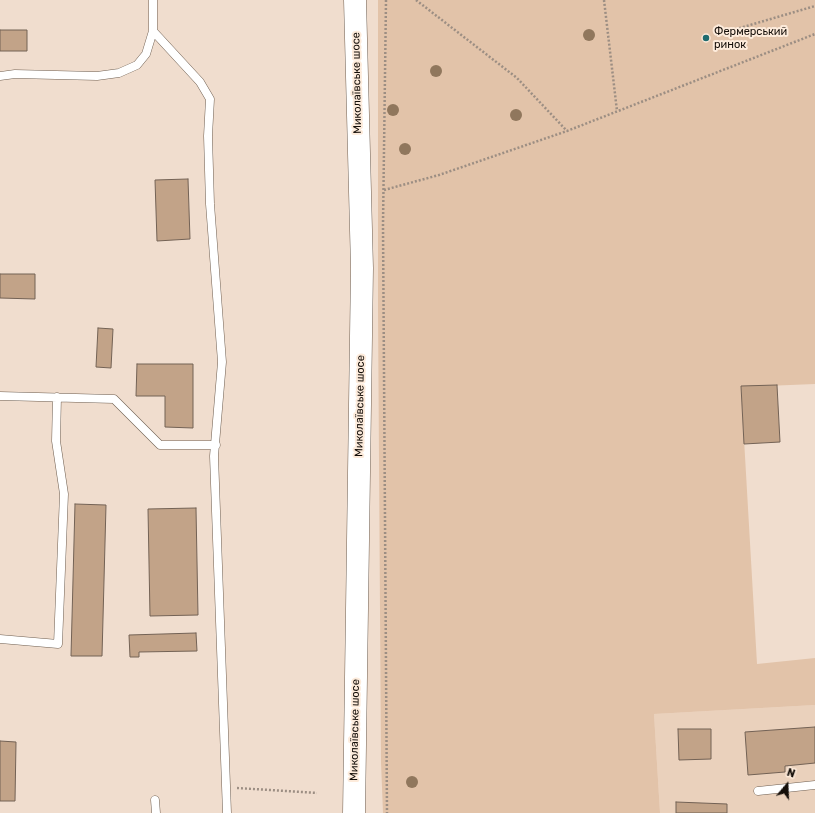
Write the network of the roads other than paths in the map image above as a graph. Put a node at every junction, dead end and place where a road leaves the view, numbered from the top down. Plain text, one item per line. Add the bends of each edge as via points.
1 (154, 0) edge
2 (355, 0) edge
3 (153, 31) junction
4 (0, 76) edge
5 (0, 396) edge
6 (57, 397) junction
7 (216, 445) junction
8 (0, 639) edge
9 (815, 785) edge
10 (758, 791) dead end
11 (155, 800) dead end
12 (358, 809) edge
13 (156, 813) edge
14 (227, 813) edge

1 - 3 lane
2 - 12 main road, Миколаївське шосе via 362,268 355,766
3 - 4 lane via 146,54 137,65 120,73 97,76
3 - 7 lane via 200,82 210,99 210,204 222,362
5 - 6 lane
6 - 7 lane via 114,399 160,444
6 - 8 lane via 56,441 64,494 58,644
7 - 14 lane via 214,456
9 - 10 lane
11 - 13 lane

